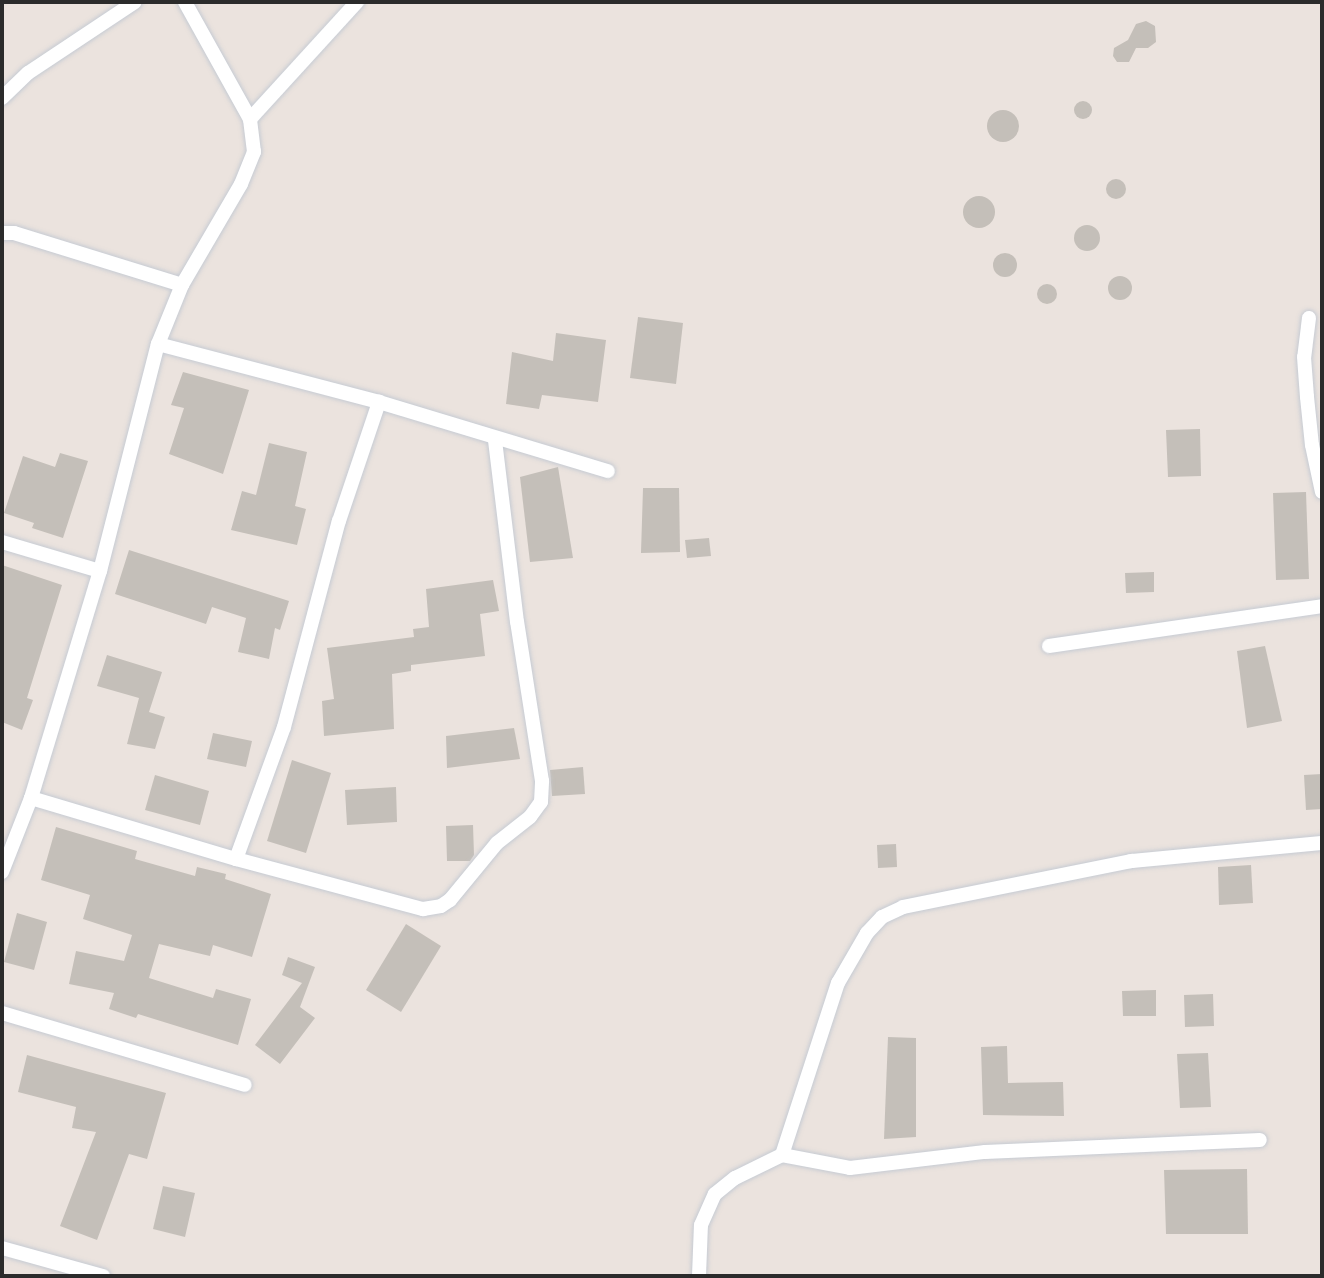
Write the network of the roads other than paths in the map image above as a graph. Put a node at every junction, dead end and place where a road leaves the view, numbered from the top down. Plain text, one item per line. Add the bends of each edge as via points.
1 (135, 2) edge
2 (185, 2) edge
3 (357, 2) edge
4 (2, 98) edge
5 (250, 119) junction
6 (2, 233) edge
7 (182, 285) junction
8 (1309, 318) dead end
9 (158, 344) junction
10 (379, 402) junction
11 (495, 440) junction
12 (608, 471) dead end
13 (1322, 492) edge
14 (2, 542) edge
15 (100, 571) junction
16 (1322, 606) edge
17 (1049, 646) dead end
18 (31, 798) junction
19 (1322, 843) edge
20 (236, 859) junction
21 (2, 872) edge
22 (2, 1013) edge
23 (245, 1085) dead end
24 (1260, 1140) dead end
25 (782, 1155) junction
26 (2, 1248) edge
27 (103, 1276) edge
28 (699, 1276) edge

1 - 4 street via 28,73
2 - 5 street
3 - 5 street
5 - 7 street via 254,152 241,184
6 - 7 street
7 - 9 street
8 - 13 street via 1304,357
9 - 10 street
9 - 15 street
10 - 11 street
10 - 20 street via 339,521 284,727
11 - 12 street
11 - 20 street via 541,802 441,906 423,909
14 - 15 street
15 - 18 street
16 - 17 street
18 - 20 street
18 - 21 street
19 - 25 street via 1131,861 903,907 882,917 838,983
22 - 23 street
24 - 25 street via 985,1152 850,1168
25 - 28 street via 715,1194 701,1225
26 - 27 street

